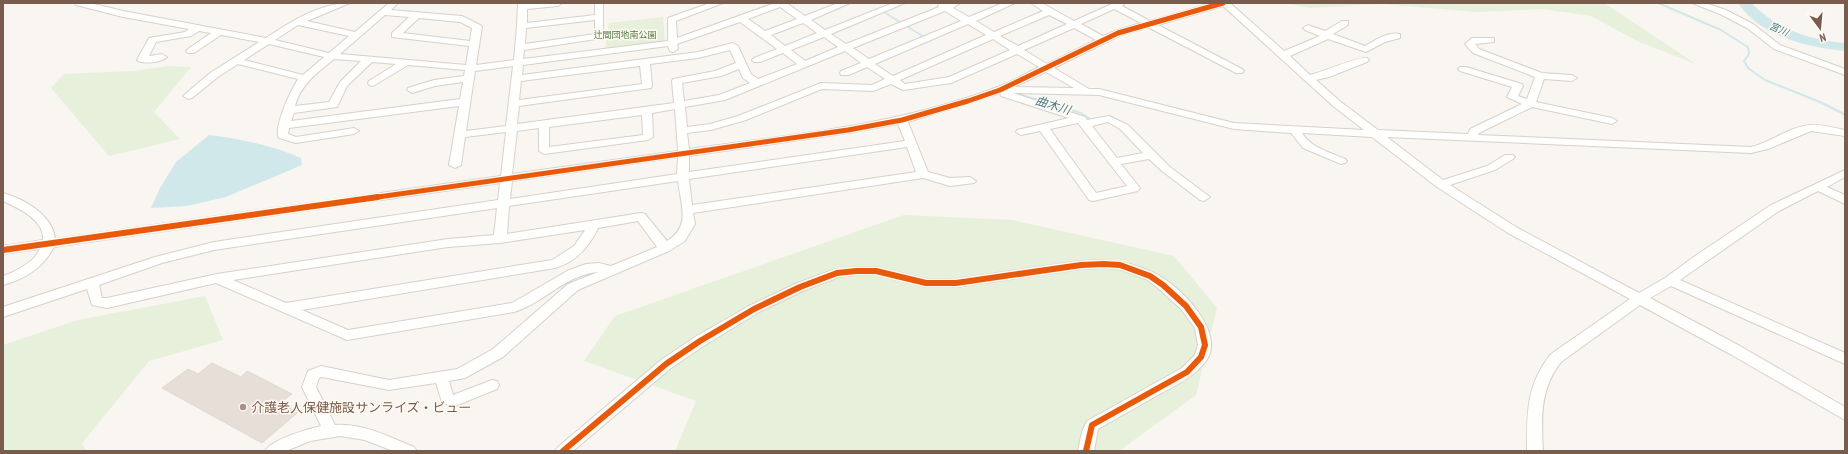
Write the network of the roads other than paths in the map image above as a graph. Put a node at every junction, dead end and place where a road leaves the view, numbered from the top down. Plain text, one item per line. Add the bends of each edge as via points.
1 (79, 3) edge
2 (346, 3) edge
3 (394, 3) edge
4 (558, 3) edge
5 (599, 3) edge
6 (720, 3) edge
7 (782, 3) edge
8 (846, 3) edge
9 (901, 3) edge
10 (956, 3) edge
11 (1011, 3) edge
12 (1035, 3) edge
13 (1224, 3) edge
14 (1696, 3) edge
15 (1118, 4) edge
16 (523, 5) edge
17 (943, 5) edge
18 (1050, 11) junction
19 (384, 12) junction
20 (417, 15) junction
21 (599, 17) junction
22 (741, 18) junction
23 (803, 19) junction
24 (969, 21) junction
25 (297, 22) junction
26 (1345, 22) dead end
27 (1150, 23) junction
28 (1075, 25) junction
29 (522, 26) junction
30 (198, 28) junction
31 (1308, 28) dead end
32 (219, 32) junction
33 (1395, 32) dead end
34 (824, 33) junction
35 (356, 35) junction
36 (763, 35) junction
37 (995, 36) junction
38 (1327, 36) junction
39 (1103, 40) junction
40 (1491, 40) dead end
41 (266, 41) junction
42 (672, 43) junction
43 (475, 44) junction
44 (519, 48) junction
45 (846, 48) junction
46 (783, 49) junction
47 (1020, 50) junction
48 (190, 51) dead end
49 (1284, 55) junction
50 (331, 56) junction
51 (162, 57) dead end
52 (674, 58) junction
53 (369, 60) junction
54 (757, 60) dead end
55 (1364, 60) dead end
56 (236, 61) junction
57 (405, 62) junction
58 (518, 63) junction
59 (645, 63) junction
60 (741, 64) junction
61 (869, 64) junction
62 (805, 65) junction
63 (1046, 66) junction
64 (1463, 69) dead end
65 (1239, 71) dead end
66 (1845, 72) edge
67 (470, 73) junction
68 (845, 73) dead end
69 (1540, 76) junction
70 (305, 78) junction
71 (1308, 78) junction
72 (1572, 78) dead end
73 (516, 79) junction
74 (893, 80) junction
75 (373, 83) dead end
76 (758, 84) junction
77 (412, 90) dead end
78 (998, 90) junction
79 (1088, 92) junction
80 (188, 96) dead end
81 (464, 102) junction
82 (514, 104) junction
83 (1530, 104) junction
84 (680, 106) junction
85 (289, 110) junction
86 (647, 111) junction
87 (902, 120) junction
88 (1612, 121) dead end
89 (1083, 122) junction
90 (544, 124) junction
91 (285, 125) junction
92 (1043, 127) junction
93 (511, 128) junction
94 (1295, 129) junction
95 (354, 131) dead end
96 (681, 131) junction
97 (1021, 132) dead end
98 (1372, 132) junction
99 (1845, 132) edge
100 (459, 135) junction
101 (1472, 137) junction
102 (912, 144) junction
103 (684, 153) junction
104 (1151, 155) junction
105 (1509, 157) dead end
106 (1340, 161) dead end
107 (1114, 162) junction
108 (455, 164) dead end
109 (1845, 173) edge
110 (924, 174) junction
111 (684, 177) junction
112 (505, 179) junction
113 (970, 181) dead end
114 (1441, 184) junction
115 (1818, 187) junction
116 (3, 197) edge
117 (1204, 197) dead end
118 (1845, 200) edge
119 (503, 204) junction
120 (687, 210) junction
121 (592, 226) junction
122 (500, 239) junction
123 (48, 244) junction
124 (665, 248) junction
125 (3, 250) edge
126 (611, 270) junction
127 (217, 278) junction
128 (3, 281) edge
129 (1670, 281) junction
130 (92, 283) junction
131 (1639, 299) junction
132 (284, 308) junction
133 (3, 312) edge
134 (1845, 359) edge
135 (441, 377) junction
136 (492, 385) dead end
137 (1845, 414) edge
138 (331, 431) junction
139 (273, 451) edge
140 (409, 451) edge
141 (563, 451) edge
142 (1086, 451) edge
143 (1535, 451) edge

1 - 30 street
2 - 25 street
3 - 19 street
4 - 16 street
5 - 21 street
6 - 42 street via 671,20
7 - 22 street
7 - 23 street
8 - 23 street
9 - 34 street
10 - 17 street
11 - 24 street
12 - 18 street
13 - 27 street
13 - 49 street
14 - 66 street via 1723,12 1750,26 1777,47
15 - 27 street
15 - 28 street
16 - 29 street
17 - 24 street
17 - 45 street
18 - 28 street
18 - 37 street
19 - 20 street
19 - 35 street
20 - 43 street via 462,20 477,27
20 - 43 street via 395,35
21 - 29 street
21 - 44 street via 600,36
22 - 36 street
22 - 42 street
23 - 34 street
23 - 36 street
24 - 37 street
24 - 61 street
25 - 35 street
25 - 41 street
26 - 38 street
27 - 39 street
27 - 65 street
28 - 39 street
28 - 47 street
29 - 44 street
30 - 32 street
30 - 51 street via 188,34 152,40 142,60
31 - 38 street
32 - 41 street
32 - 48 street
33 - 38 street via 1366,49
34 - 45 street
34 - 46 street
35 - 50 street
36 - 46 street
37 - 47 street
37 - 74 street
38 - 49 street
39 - 63 street
40 - 69 street via 1475,40 1470,44 1476,51
41 - 50 street
41 - 56 street
42 - 52 street
42 - 58 street
43 - 67 street
44 - 58 street
45 - 61 street
45 - 62 street
46 - 54 street
46 - 62 street
47 - 63 street
47 - 74 street via 951,80 904,87
49 - 71 street
50 - 53 street
50 - 70 street
52 - 59 street
52 - 60 street via 704,54 733,46
53 - 57 street
53 - 85 street via 338,90 333,105
55 - 71 street via 1326,75
56 - 70 street
56 - 80 street
57 - 67 street
57 - 75 street
58 - 67 street
58 - 73 street
59 - 73 street
59 - 82 street via 647,86
60 - 76 street via 747,76
60 - 84 street via 717,74 677,81
61 - 68 street
61 - 74 street
62 - 76 street
63 - 78 street
63 - 79 street
64 - 83 street via 1518,86 1512,97
67 - 77 street
67 - 81 street
69 - 72 street
69 - 83 street
70 - 85 street via 293,95
71 - 98 street
73 - 82 street
74 - 96 street via 873,88 821,86 742,118
76 - 84 street via 721,98
78 - 79 street
78 - 87 street
78 - 89 street
79 - 94 street via 1099,92 1234,126
81 - 91 street
81 - 100 street
82 - 93 street
83 - 88 street
83 - 101 street via 1517,113 1492,121 1474,131
84 - 86 street
84 - 96 street
85 - 91 street
86 - 90 street
86 - 90 street via 648,137 544,151
87 - 102 street
87 - 103 street
89 - 92 street
89 - 104 street via 1109,119 1124,127
89 - 107 street
90 - 93 street
91 - 95 street via 283,136 296,140
92 - 97 street
92 - 107 street via 1093,196 1134,188
93 - 100 street
93 - 112 street
94 - 98 street
94 - 106 street via 1297,136 1308,146
96 - 103 street
98 - 101 street
98 - 114 street
99 - 101 street via 1811,128 1751,150
100 - 108 street
102 - 110 street
102 - 111 street
103 - 111 street
103 - 112 street
104 - 107 street
104 - 117 street
105 - 114 street via 1490,168
109 - 115 street
110 - 113 street via 950,182
110 - 120 street
111 - 119 street
111 - 120 street
112 - 119 street
112 - 123 street
114 - 131 street via 1512,230
115 - 118 street
115 - 129 street via 1776,208
116 - 123 street via 35,215 45,226 49,236
119 - 122 street
119 - 130 street via 214,246 159,260
120 - 124 street via 689,224 682,238
121 - 122 street
121 - 124 street via 641,217
121 - 132 street via 584,245 555,264
122 - 127 street via 448,243
123 - 125 street
123 - 128 street via 41,259 27,271
124 - 126 street
126 - 132 street via 594,266 566,277 525,303 514,307 347,335
126 - 135 street via 573,287 498,353 460,374
127 - 130 street via 100,304 97,302
127 - 132 street
129 - 131 street
129 - 134 street
130 - 133 street
131 - 137 street via 1735,350
131 - 143 street via 1556,358 1546,369 1536,393
135 - 136 street via 447,398 453,401
135 - 138 street via 389,385 321,371 313,375 309,387
138 - 139 street via 311,435
138 - 140 street via 350,431
141 - 142 street via 680,354 754,309 817,280 837,274 868,270 926,283 956,283 1081,265 1120,265 1150,276 1186,306 1201,327 1205,345 1201,357 1187,372 1092,425

